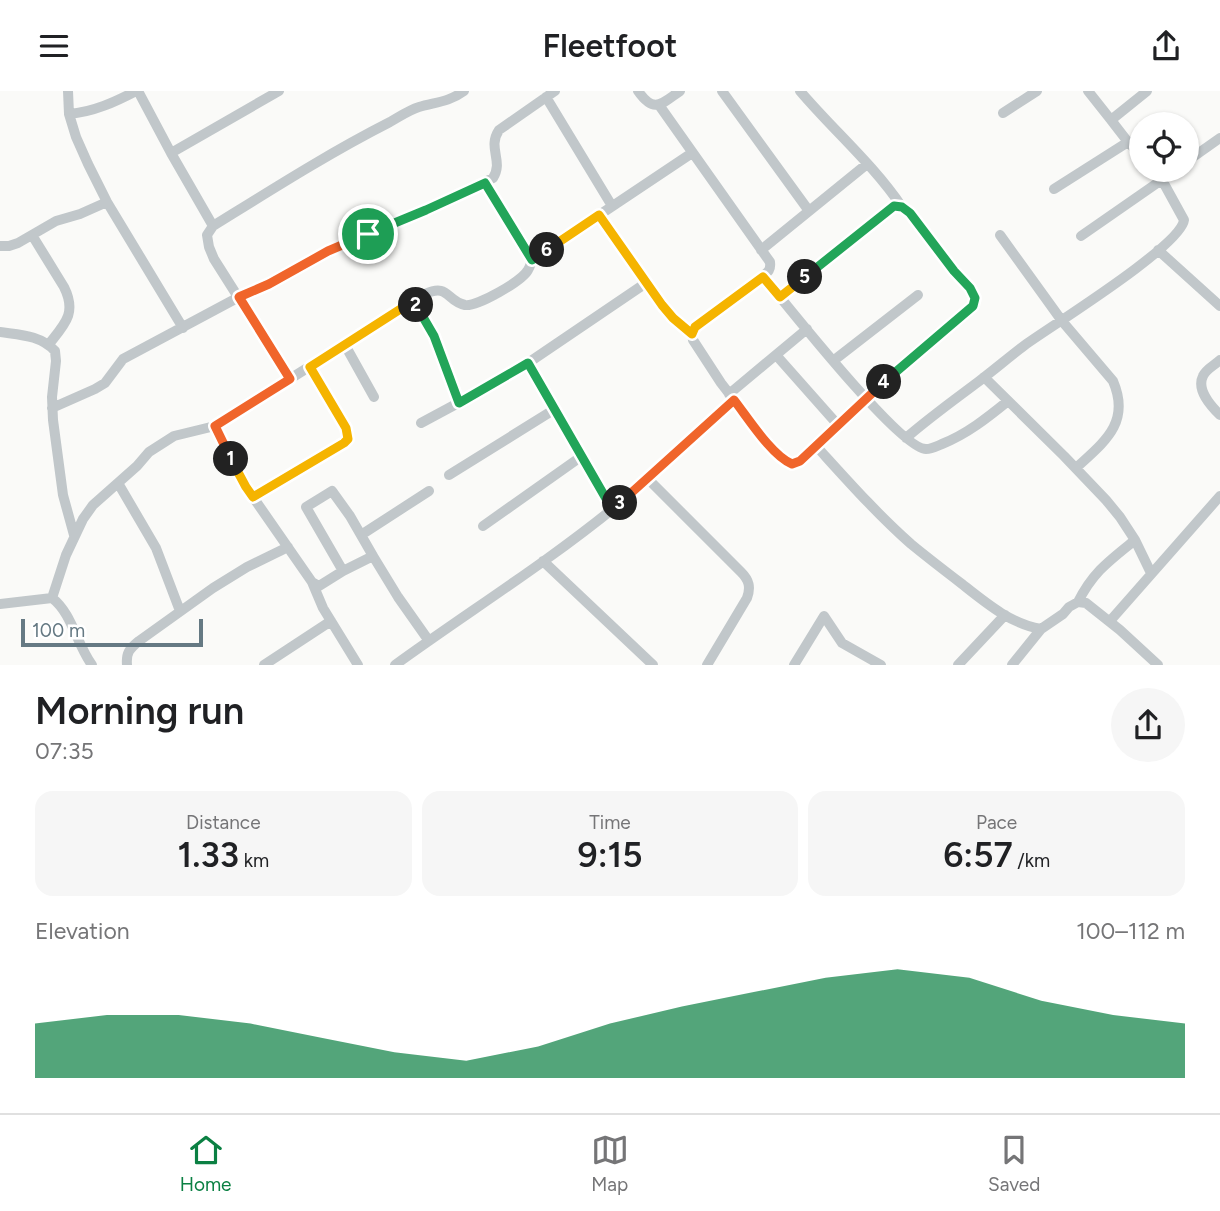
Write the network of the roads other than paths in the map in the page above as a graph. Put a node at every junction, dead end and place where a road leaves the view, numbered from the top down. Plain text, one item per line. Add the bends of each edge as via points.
1 (68, 91) edge
2 (137, 91) edge
3 (279, 91) edge
4 (464, 91) edge
5 (638, 91) edge
6 (722, 91) edge
7 (800, 91) edge
8 (1037, 91) edge
9 (1088, 91) edge
10 (1147, 91) edge
11 (676, 92) edge
12 (551, 94) edge
13 (659, 105) junction
14 (1003, 113) dead end
15 (69, 114) junction
16 (1111, 120) junction
17 (1220, 138) edge
18 (1128, 142) joint
19 (171, 153) junction
20 (692, 153) junction
21 (1199, 153) edge
22 (867, 164) junction
23 (1159, 182) edge
24 (1163, 182) edge
25 (485, 183) junction
26 (1054, 189) dead end
27 (107, 202) junction
28 (612, 206) junction
29 (902, 207) junction
30 (809, 211) junction
31 (599, 215) junction
32 (213, 226) junction
33 (32, 235) junction
34 (1000, 235) dead end
35 (1081, 236) dead end
36 (0, 246) edge
37 (761, 250) junction
38 (1158, 250) junction
39 (532, 260) junction
40 (763, 277) junction
41 (646, 283) junction
42 (918, 295) dead end
43 (239, 297) junction
44 (780, 297) junction
45 (413, 301) junction
46 (1220, 306) edge
47 (1062, 321) junction
48 (183, 328) junction
49 (807, 329) junction
50 (0, 332) edge
51 (692, 334) junction
52 (49, 344) junction
53 (345, 345) junction
54 (776, 355) junction
55 (833, 361) junction
56 (1220, 361) edge
57 (528, 363) junction
58 (310, 367) junction
59 (984, 377) junction
60 (290, 379) junction
61 (374, 397) dead end
62 (732, 397) junction
63 (866, 400) junction
64 (1008, 401) junction
65 (459, 403) junction
66 (52, 408) junction
67 (555, 409) junction
68 (1220, 415) edge
69 (421, 423) dead end
70 (838, 425) junction
71 (215, 426) junction
72 (906, 438) junction
73 (817, 447) junction
74 (582, 456) junction
75 (1076, 468) junction
76 (449, 475) dead end
77 (648, 479) junction
78 (118, 483) junction
79 (429, 491) dead end
80 (253, 497) junction
81 (1219, 499) edge
82 (612, 509) junction
83 (483, 526) dead end
84 (74, 535) junction
85 (361, 535) junction
86 (1135, 540) junction
87 (288, 547) junction
88 (373, 556) junction
89 (543, 561) junction
90 (343, 571) junction
91 (1151, 573) junction
92 (312, 582) junction
93 (52, 598) junction
94 (1078, 602) junction
95 (0, 604) edge
96 (180, 611) junction
97 (1006, 615) junction
98 (331, 621) junction
99 (1110, 621) junction
100 (1041, 629) junction
101 (429, 641) junction
102 (92, 665) edge
103 (127, 665) edge
104 (264, 665) edge
105 (358, 665) edge
106 (395, 665) edge
107 (653, 665) edge
108 (707, 665) edge
109 (794, 665) edge
110 (881, 665) edge
111 (958, 665) edge
112 (1012, 665) edge
113 (1158, 665) edge

1 - 15 street
2 - 15 street
2 - 19 street
3 - 19 street
4 - 32 street via 441,103 417,107
5 - 13 street via 649,104
6 - 30 street
7 - 22 street
8 - 14 street
9 - 16 street
10 - 16 street
11 - 13 street
12 - 25 street via 499,131 493,146 497,173
12 - 28 street
13 - 20 street
15 - 27 street
16 - 18 street
17 - 21 street
18 - 26 street
19 - 32 street
20 - 28 street
20 - 37 street
22 - 29 street
22 - 30 street
23 - 35 street
24 - 38 street via 1184,220
25 - 39 street
25 - 43 street via 328,251
27 - 33 street
27 - 48 street
28 - 31 street
29 - 44 street via 887,211
29 - 63 street via 975,298 973,306
30 - 37 street
31 - 39 street
31 - 41 street
32 - 43 street via 207,235 209,247
33 - 36 street
33 - 52 street via 64,287 71,309
34 - 47 street
37 - 40 street via 771,266
38 - 46 street
38 - 47 street
39 - 45 street via 518,281 476,303 458,302 440,290
40 - 44 street
40 - 51 street via 695,327
41 - 51 street
41 - 57 street
42 - 55 street
43 - 48 street
43 - 60 street
44 - 49 street
45 - 53 street
45 - 65 street via 434,336
47 - 59 street
47 - 75 street via 1113,381 1119,401 1109,437
48 - 66 street via 123,359 96,389
49 - 54 street
49 - 55 street
50 - 52 street
51 - 62 street
52 - 66 street via 56,361
53 - 58 street
53 - 61 street
54 - 62 street
54 - 70 street
55 - 63 street
56 - 68 street via 1203,376 1201,387
57 - 65 street
57 - 67 street
58 - 60 street
58 - 80 street via 348,439
59 - 64 street
59 - 72 street
60 - 71 street
62 - 73 street via 785,461 800,461
62 - 77 street
63 - 70 street
63 - 72 street
64 - 72 street via 976,427 929,449
64 - 75 street
65 - 69 street
66 - 84 street via 63,495
67 - 74 street
67 - 76 street
70 - 73 street
71 - 78 street via 163,442
71 - 80 street
73 - 97 street via 909,542
74 - 82 street
74 - 83 street
75 - 86 street
77 - 82 street
77 - 108 street via 749,584 747,598
78 - 84 street via 93,505
78 - 96 street via 156,548
79 - 85 street
80 - 87 street
81 - 91 street
82 - 89 street
84 - 93 street
85 - 88 street
85 - 90 street via 332,491 306,507
86 - 91 street
86 - 94 street via 1097,571
87 - 92 street
87 - 96 street via 247,567
88 - 90 street
88 - 101 street
89 - 101 street
89 - 107 street
90 - 92 street via 319,586
91 - 99 street
92 - 98 street
93 - 95 street
93 - 102 street via 60,604
94 - 99 street
94 - 100 street
96 - 103 street via 132,646
97 - 100 street
97 - 111 street
98 - 104 street
98 - 105 street
99 - 113 street
100 - 112 street
101 - 106 street
109 - 110 street via 824,616 842,643

